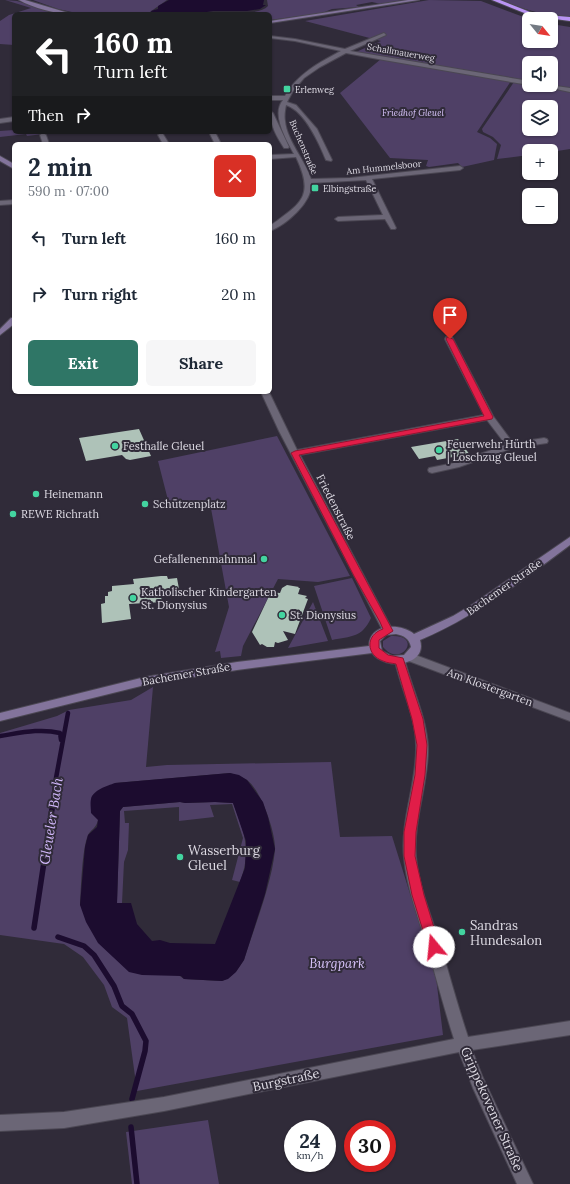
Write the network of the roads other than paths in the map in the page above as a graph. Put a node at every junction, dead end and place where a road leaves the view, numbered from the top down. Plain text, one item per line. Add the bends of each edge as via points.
1 (21, 0) edge
2 (417, 0) edge
3 (486, 0) edge
4 (495, 0) edge
5 (62, 12) edge
6 (522, 15) edge
7 (570, 19) edge
8 (272, 22) edge
9 (558, 23) edge
10 (570, 24) edge
11 (384, 34) dead end
12 (272, 37) edge
13 (346, 51) junction
14 (522, 82) edge
15 (558, 88) edge
16 (570, 90) edge
17 (272, 98) edge
18 (284, 101) junction
19 (272, 118) edge
20 (12, 119) edge
21 (0, 121) edge
22 (43, 135) dead end
23 (161, 135) dead end
24 (45, 142) edge
25 (165, 142) edge
26 (298, 155) junction
27 (291, 156) junction
28 (272, 157) edge
29 (0, 158) edge
30 (329, 160) dead end
31 (12, 166) edge
32 (460, 168) dead end
33 (368, 178) junction
34 (309, 181) junction
35 (12, 202) edge
36 (0, 203) edge
37 (387, 217) junction
38 (338, 219) dead end
39 (272, 227) edge
40 (393, 228) dead end
41 (12, 322) edge
42 (0, 333) edge
43 (450, 339) dead end
44 (266, 394) edge
45 (489, 417) junction
46 (544, 441) dead end
47 (511, 446) junction
48 (295, 453) junction
49 (432, 470) dead end
50 (570, 540) edge
51 (388, 631) junction
52 (414, 638) junction
53 (375, 649) junction
54 (405, 659) junction
55 (0, 717) edge
56 (570, 717) edge
57 (570, 1028) edge
58 (464, 1045) junction
59 (0, 1123) edge
60 (525, 1184) edge

1 - 5 street
2 - 8 street
3 - 6 highway
4 - 7 highway via 534,15
9 - 10 highway
11 - 13 street
12 - 13 street, Schallmauerweg via 290,38
13 - 14 street, Schallmauerweg
13 - 18 street via 304,76 293,86
15 - 16 street
17 - 18 street
18 - 26 street, Buchenstraße via 282,120
18 - 30 street, Buchenstraße via 294,106 315,130
19 - 27 street, Buchenstraße
20 - 21 street
22 - 24 street
23 - 25 street
26 - 27 street
26 - 34 street, Buchenstraße
27 - 28 street
29 - 31 street
32 - 33 street, Am Hummelsboor
33 - 34 street, Am Hummelsboor
33 - 37 street
34 - 39 street, Buchenstraße via 305,200
35 - 36 street
37 - 38 street
37 - 40 street
41 - 42 street
43 - 45 street
44 - 48 street, Friedenstraße
45 - 47 street
45 - 48 street
46 - 47 street
47 - 49 street via 456,466
48 - 51 street, Friedenstraße
50 - 52 street, Bachemer Straße via 497,595 457,620
51 - 52 street via 404,632
51 - 53 street via 375,639
52 - 54 street via 417,647 415,653
53 - 54 street via 385,658
53 - 55 street, Bachemer Straße via 237,666 145,681
54 - 56 street, Am Klostergarten
54 - 58 street, Grippekovener Straße via 422,745 420,775 410,832 410,856 418,895 450,1007
57 - 58 street, Burgstraße
58 - 59 street, Burgstraße via 156,1105 64,1120
58 - 60 street, Grippekovener Straße via 477,1082

